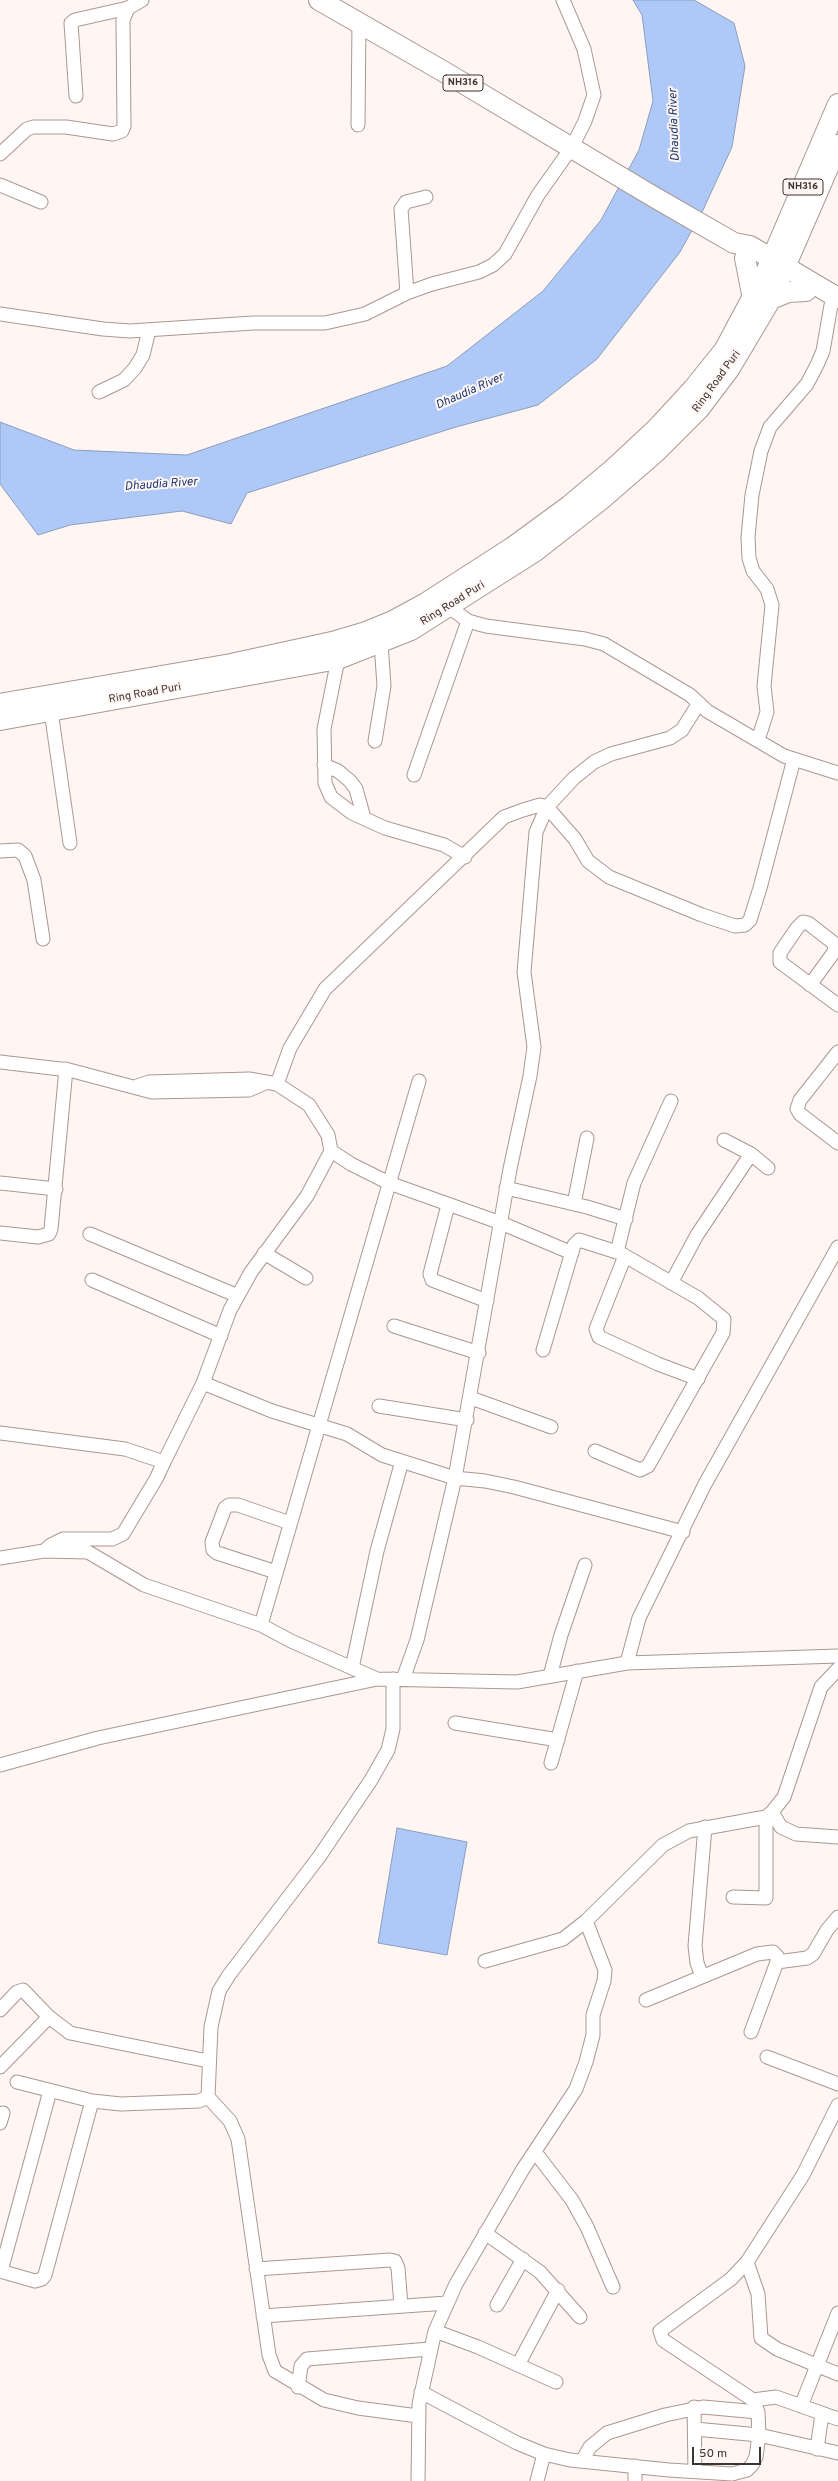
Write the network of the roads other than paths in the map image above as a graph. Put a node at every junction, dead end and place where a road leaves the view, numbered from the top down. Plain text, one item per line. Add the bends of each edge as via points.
1 (142, 0) edge
2 (319, 0) edge
3 (563, 0) edge
4 (128, 8) junction
5 (359, 22) junction
6 (76, 96) dead end
7 (838, 104) edge
8 (358, 125) dead end
9 (838, 145) edge
10 (572, 147) junction
11 (0, 154) edge
12 (0, 185) edge
13 (426, 197) dead end
14 (41, 202) dead end
15 (792, 235) junction
16 (740, 247) junction
17 (777, 268) junction
18 (809, 287) junction
19 (407, 293) junction
20 (762, 299) junction
21 (836, 304) edge
22 (0, 314) edge
23 (149, 330) junction
24 (99, 392) dead end
25 (449, 607) junction
26 (468, 621) junction
27 (381, 643) junction
28 (338, 659) junction
29 (699, 703) junction
30 (0, 704) edge
31 (51, 710) junction
32 (0, 720) edge
33 (375, 740) dead end
34 (758, 740) junction
35 (794, 759) junction
36 (324, 765) junction
37 (838, 772) edge
38 (414, 775) dead end
39 (547, 807) junction
40 (364, 818) junction
41 (70, 843) dead end
42 (0, 851) edge
43 (465, 857) junction
44 (43, 939) dead end
45 (810, 985) junction
46 (838, 1005) edge
47 (838, 1052) edge
48 (0, 1062) edge
49 (66, 1069) junction
50 (419, 1081) dead end
51 (271, 1084) junction
52 (671, 1101) dead end
53 (587, 1138) dead end
54 (724, 1140) dead end
55 (838, 1143) edge
56 (330, 1151) junction
57 (751, 1154) junction
58 (768, 1168) dead end
59 (0, 1183) edge
60 (389, 1183) junction
61 (506, 1188) junction
62 (56, 1189) junction
63 (574, 1204) junction
64 (448, 1205) junction
65 (626, 1219) junction
66 (500, 1223) junction
67 (0, 1233) edge
68 (90, 1234) dead end
69 (838, 1248) edge
70 (264, 1253) junction
71 (572, 1253) junction
72 (621, 1254) junction
73 (306, 1278) dead end
74 (92, 1280) dead end
75 (671, 1283) junction
76 (238, 1296) junction
77 (487, 1301) junction
78 (394, 1326) dead end
79 (221, 1336) junction
80 (543, 1350) dead end
81 (478, 1353) junction
82 (698, 1379) junction
83 (203, 1383) junction
84 (471, 1398) junction
85 (380, 1406) dead end
86 (467, 1420) junction
87 (318, 1426) junction
88 (551, 1427) dead end
89 (0, 1433) edge
90 (595, 1451) dead end
91 (402, 1461) junction
92 (164, 1462) junction
93 (455, 1478) junction
94 (290, 1522) junction
95 (683, 1532) junction
96 (44, 1551) junction
97 (0, 1558) edge
98 (585, 1565) dead end
99 (276, 1572) junction
100 (261, 1624) junction
101 (838, 1656) edge
102 (626, 1663) junction
103 (352, 1668) junction
104 (838, 1669) edge
105 (577, 1671) junction
106 (550, 1676) junction
107 (377, 1679) junction
108 (398, 1679) junction
109 (455, 1723) dead end
110 (558, 1740) junction
111 (551, 1762) dead end
112 (0, 1765) edge
113 (769, 1814) junction
114 (705, 1827) junction
115 (838, 1837) edge
116 (733, 1897) dead end
117 (838, 1917) edge
118 (586, 1922) junction
119 (485, 1961) dead end
120 (777, 1962) junction
121 (702, 1976) junction
122 (646, 2000) dead end
123 (0, 2010) edge
124 (49, 2017) junction
125 (751, 2032) dead end
126 (767, 2057) dead end
127 (208, 2061) junction
128 (0, 2067) edge
129 (17, 2082) dead end
130 (838, 2084) edge
131 (50, 2091) junction
132 (208, 2097) junction
133 (92, 2101) junction
134 (838, 2106) edge
135 (535, 2152) junction
136 (485, 2233) junction
137 (523, 2259) junction
138 (746, 2262) junction
139 (256, 2269) junction
140 (0, 2271) edge
141 (612, 2287) dead end
142 (558, 2290) junction
143 (447, 2303) junction
144 (497, 2305) dead end
145 (401, 2306) junction
146 (838, 2312) edge
147 (263, 2316) junction
148 (580, 2317) dead end
149 (435, 2331) junction
150 (430, 2349) junction
151 (518, 2365) junction
152 (816, 2366) junction
153 (838, 2374) edge
154 (556, 2382) dead end
155 (298, 2386) junction
156 (421, 2392) junction
157 (755, 2406) junction
158 (801, 2406) junction
159 (694, 2407) junction
160 (822, 2414) junction
161 (418, 2416) junction
162 (838, 2419) edge
163 (694, 2429) junction
164 (760, 2435) junction
165 (817, 2449) junction
166 (838, 2453) edge
167 (544, 2454) junction
168 (582, 2461) junction
169 (635, 2466) junction
170 (694, 2471) junction
171 (749, 2476) edge
172 (418, 2481) edge
173 (537, 2481) edge
174 (634, 2481) edge

1 - 4 street
2 - 5 highway, NH316
3 - 10 street via 584,49 594,95
4 - 6 street via 71,23
4 - 11 street via 123,20 122,131 113,134 66,127 33,127 27,129
5 - 8 street
5 - 10 highway, NH316
7 - 15 highway, NH316
9 - 15 highway, NH316
10 - 16 highway, NH316
10 - 19 street via 538,195 505,254 493,265 479,272
12 - 14 street
13 - 19 street via 406,202 401,209
15 - 16 highway
15 - 17 highway, NH316
15 - 18 highway, NH316 via 803,261
16 - 17 highway, NH316
16 - 20 highway
17 - 18 highway, NH316
17 - 20 highway, Ring Road Puri
18 - 20 highway
18 - 21 highway, NH316
19 - 23 street via 365,314 324,323 253,323
20 - 25 highway, Ring Road Puri via 730,368 699,409 656,452 534,552
20 - 30 highway, Ring Road Puri via 694,389 612,470 569,506 512,547 394,621 332,642 238,662
21 - 34 street via 817,366 807,384 770,427 761,451 752,496 748,531 749,558 753,571 767,589 772,605 764,686 767,712
22 - 23 street via 103,329
23 - 24 street via 143,355 135,368 124,380
25 - 26 street
25 - 27 highway, Ring Road Puri via 411,630
26 - 29 street via 604,644 690,695
26 - 38 street
27 - 28 highway, Ring Road Puri
27 - 33 street via 384,686
28 - 31 highway, Ring Road Puri
28 - 36 street via 325,719
29 - 34 street via 707,711
29 - 39 street via 682,730 670,738 612,754 594,762 574,778
31 - 32 highway, Ring Road Puri
31 - 41 street
34 - 35 street via 784,756
35 - 37 street
35 - 39 street via 750,920 740,926 702,915 609,877 588,861 575,840
36 - 40 street via 338,770 350,780 356,789
36 - 40 street via 325,783 331,797 352,813
39 - 43 street via 540,805 504,817
39 - 61 street via 536,832 531,914 524,972 534,1047
40 - 43 street via 386,828 444,845
42 - 44 street via 18,850 25,856 34,880
43 - 51 street via 325,989
45 - 45 street via 834,952 835,944 808,922 804,922 797,928 779,957 784,965
45 - 46 street
47 - 55 street via 800,1100 797,1109
48 - 49 street
49 - 51 street via 152,1092 249,1090
49 - 62 street
50 - 60 street
51 - 56 street via 309,1105 328,1135
52 - 65 street via 637,1176
53 - 63 street
54 - 57 street
56 - 60 street via 367,1174
56 - 70 street via 307,1196
57 - 58 street
57 - 75 street via 697,1235
59 - 62 street
60 - 64 street
60 - 87 street
61 - 63 street
61 - 66 street
62 - 67 street via 49,1234 38,1237
63 - 65 street
64 - 66 street
64 - 77 street via 430,1274 432,1280
65 - 72 street
66 - 71 street
66 - 77 street
68 - 76 street
69 - 95 street via 705,1484
70 - 73 street
70 - 76 street
71 - 72 street via 575,1241 579,1240
71 - 80 street
72 - 75 street
72 - 82 street via 596,1329 599,1337
74 - 79 street
75 - 82 street via 698,1298 724,1319 723,1333
76 - 79 street
77 - 81 street
78 - 81 street
79 - 83 street
81 - 84 street
82 - 90 street via 645,1470
83 - 87 street via 272,1412
83 - 92 street
84 - 86 street
84 - 88 street
85 - 86 street
86 - 93 street
87 - 91 street via 347,1434 382,1455
87 - 94 street
89 - 92 street via 125,1449
91 - 93 street
91 - 103 street via 377,1551
92 - 96 street via 123,1534 112,1539 63,1539
93 - 95 street via 514,1487
93 - 108 street via 417,1640
94 - 99 street
94 - 99 street via 238,1505 229,1505 225,1508 212,1542 213,1550 217,1553
95 - 102 street via 639,1618
96 - 97 street
96 - 100 street via 88,1552 144,1584
98 - 106 street
99 - 100 street
100 - 103 street
101 - 102 street
102 - 105 street
103 - 107 street
104 - 113 street via 821,1687 784,1797
105 - 106 street
105 - 110 street
106 - 108 street via 517,1682
107 - 108 street
107 - 112 street via 98,1738
108 - 127 street via 393,1729 388,1750 319,1857 219,1991 211,2027
109 - 110 street
110 - 111 street
113 - 114 street
113 - 115 street via 781,1827 796,1834
113 - 116 street via 766,1898
114 - 118 street via 689,1831 663,1845
114 - 121 street via 695,1946
117 - 120 street via 813,1954 807,1958
118 - 119 street via 558,1941
118 - 135 street via 605,1970 593,2015 591,2042 576,2089
120 - 121 street via 777,1956 773,1952 765,1952
120 - 125 street
121 - 122 street
123 - 124 street via 17,1992 23,1990
124 - 127 street via 70,2033
124 - 128 street
126 - 130 street
127 - 132 street
129 - 131 street
131 - 133 street
131 - 140 street
132 - 133 street via 199,2101 172,2103 121,2104
132 - 139 street via 230,2121 238,2139
133 - 140 street via 45,2275 35,2281
134 - 138 street via 802,2175
135 - 136 street
135 - 141 street via 572,2200 597,2248
136 - 137 street
136 - 143 street
137 - 142 street
137 - 144 street
138 - 152 street via 758,2294 761,2338 777,2349
138 - 157 street via 731,2279 663,2328 660,2336
139 - 145 street via 395,2261 398,2268
139 - 147 street
142 - 148 street
142 - 151 street
143 - 145 street
143 - 149 street
145 - 147 street
146 - 152 street
147 - 155 street via 269,2355 275,2371
149 - 150 street
149 - 151 street
150 - 155 street via 306,2359 301,2366
150 - 156 street
151 - 154 street
152 - 153 street
152 - 158 street
155 - 161 street via 312,2395 338,2404
156 - 161 street
156 - 167 street via 517,2443
157 - 158 street via 776,2397
157 - 159 street
157 - 164 street
158 - 160 street
159 - 163 street
159 - 168 street via 607,2434 590,2447
160 - 162 street
160 - 165 street
161 - 172 street
163 - 164 street
163 - 170 street
164 - 165 street
164 - 171 street
165 - 166 street
167 - 168 street
167 - 173 street
168 - 169 street
169 - 170 street
169 - 174 street
170 - 171 street

